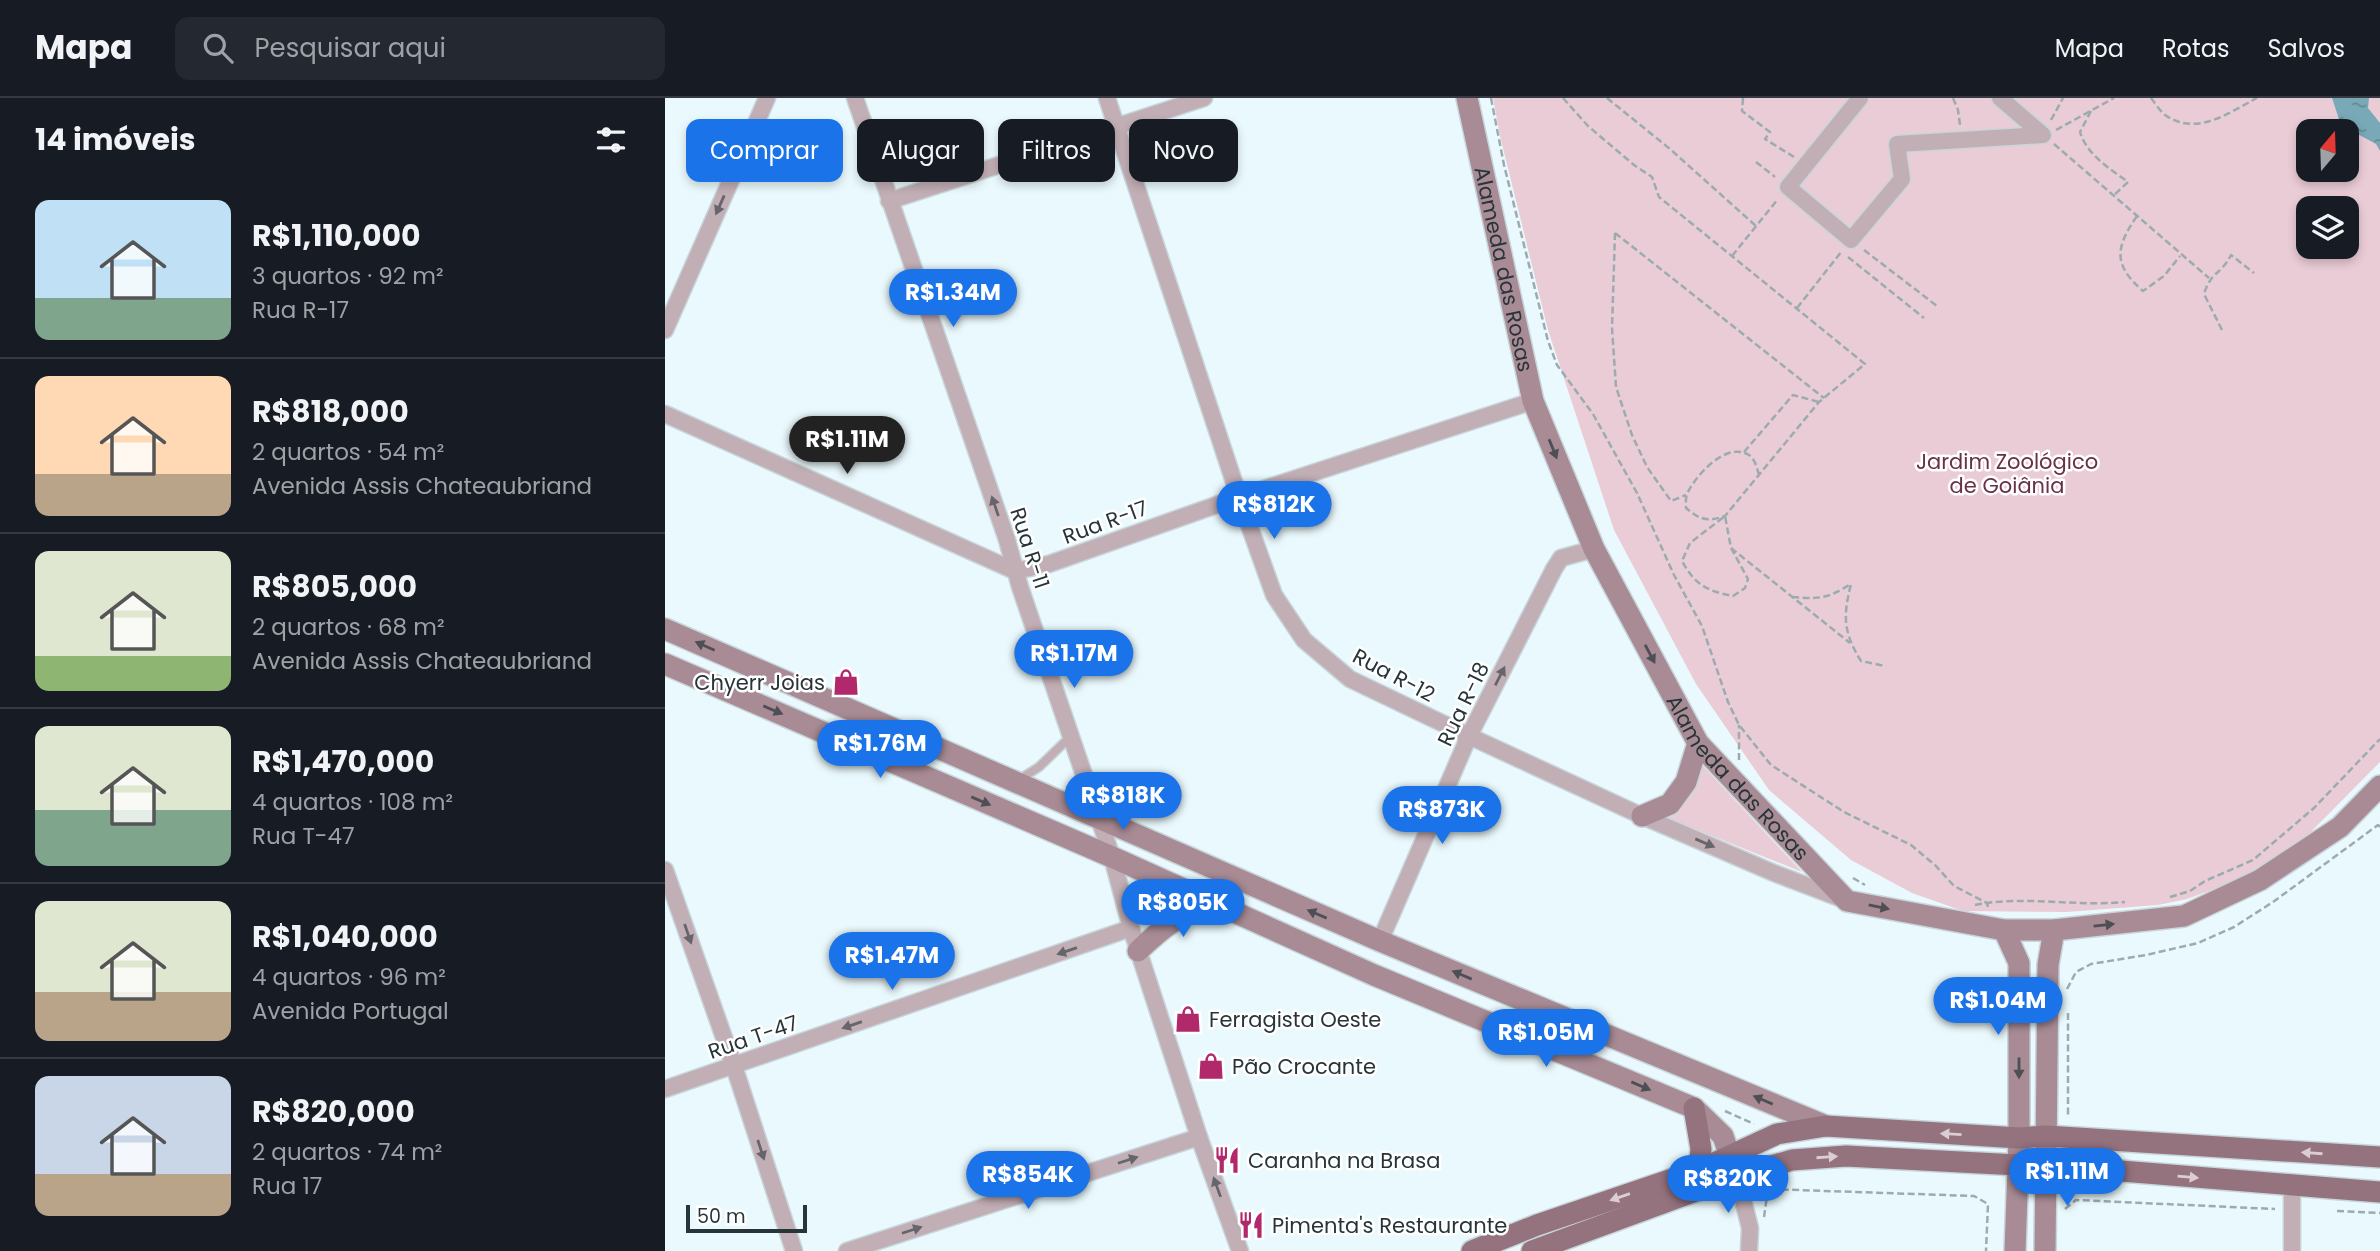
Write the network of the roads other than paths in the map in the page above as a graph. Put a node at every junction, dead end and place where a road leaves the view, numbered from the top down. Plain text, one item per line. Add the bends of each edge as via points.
1 (767, 98) edge
2 (855, 98) edge
3 (1107, 98) edge
4 (1204, 98) edge
5 (1467, 98) edge
6 (1860, 98) edge
7 (2000, 98) edge
8 (1116, 127) junction
9 (889, 201) junction
10 (665, 330) edge
11 (1533, 401) junction
12 (665, 414) edge
13 (1239, 497) junction
14 (1594, 550) junction
15 (1015, 572) junction
16 (665, 629) edge
17 (666, 665) edge
18 (1071, 736) junction
19 (1469, 736) junction
20 (1697, 743) junction
21 (1014, 782) junction
22 (2377, 795) edge
23 (1642, 816) junction
24 (1099, 820) junction
25 (1112, 857) junction
26 (665, 870) edge
27 (1847, 901) junction
28 (1213, 902) junction
29 (1131, 928) junction
30 (1999, 929) junction
31 (2054, 930) junction
32 (1380, 941) junction
33 (1138, 951) junction
34 (2019, 963) junction
35 (2048, 965) junction
36 (734, 1066) junction
37 (665, 1089) edge
38 (1694, 1108) junction
39 (1826, 1126) junction
40 (2046, 1136) junction
41 (1199, 1137) junction
42 (2019, 1138) junction
43 (2380, 1157) edge
44 (2018, 1165) junction
45 (2047, 1165) junction
46 (1733, 1166) junction
47 (1699, 1170) junction
48 (2292, 1186) junction
49 (2380, 1192) edge
50 (1568, 1244) edge
51 (794, 1251) edge
52 (847, 1251) edge
53 (1240, 1251) edge
54 (1472, 1251) edge
55 (1532, 1251) edge
56 (1749, 1251) edge
57 (2015, 1251) edge
58 (2045, 1251) edge
59 (2292, 1251) edge

1 -> 10 street
2 - 9 street, Rua R-11
3 - 8 street, Rua R-12
4 - 8 street
5 - 11 main road, Alameda das Rosas
6 - 7 street via 1788,187 1846,246 1902,179 1897,144 2043,135
8 - 9 street
8 - 13 street, Rua R-12
15 -> 9 street, Rua R-11
11 - 13 street, Rua R-17
11 -> 14 main road, Alameda das Rosas
12 - 15 street
13 - 15 street, Rua R-17
13 - 19 street, Rua R-12 via 1274,595 1304,640 1350,679
19 -> 14 street, Rua R-18 via 1561,558
14 -> 20 main road, Alameda das Rosas
15 - 18 street, Rua R-11
21 -> 16 main road
17 -> 25 main road
18 - 21 lane via 1039,767
18 - 24 street, Rua R-11
19 - 23 street, Rua R-12
19 - 32 street, Rua R-18
20 - 23 main road via 1686,782 1670,804
20 - 27 main road, Alameda das Rosas
21 - 24 main road
31 -> 22 main road via 2184,916 2260,880 2340,827
23 -> 27 street, Rua R-12
24 - 25 street, Rua R-11
32 -> 24 main road
25 - 28 main road
25 - 29 street, Rua R-11
26 -> 36 street
27 -> 30 main road
28 - 33 main road via 1174,919
28 -> 38 main road via 1374,975
29 - 33 street, Rua R-11
29 -> 36 street, Rua T-47
30 - 31 main road
30 - 34 main road
31 - 35 main road
39 -> 32 main road
33 - 41 street, Rua R-11
34 - 35 main road
34 -> 42 main road
35 - 40 main road
36 - 37 street, Rua T-47
36 -> 51 street
38 - 46 main road via 1723,1136
38 - 47 main road via 1701,1149
42 -> 39 main road
39 - 46 main road via 1777,1134
40 - 42 main road
43 -> 40 main road
40 - 45 main road
52 -> 41 street
53 -> 41 street, Rua R-11
42 - 44 main road
44 - 45 main road
46 -> 44 main road via 1846,1156
44 - 57 main road
45 -> 48 main road
45 - 58 main road
46 - 47 main road
46 - 50 main road
46 - 56 street via 1750,1228
47 -> 54 main road
48 - 49 main road
48 - 59 street
50 - 55 main road

